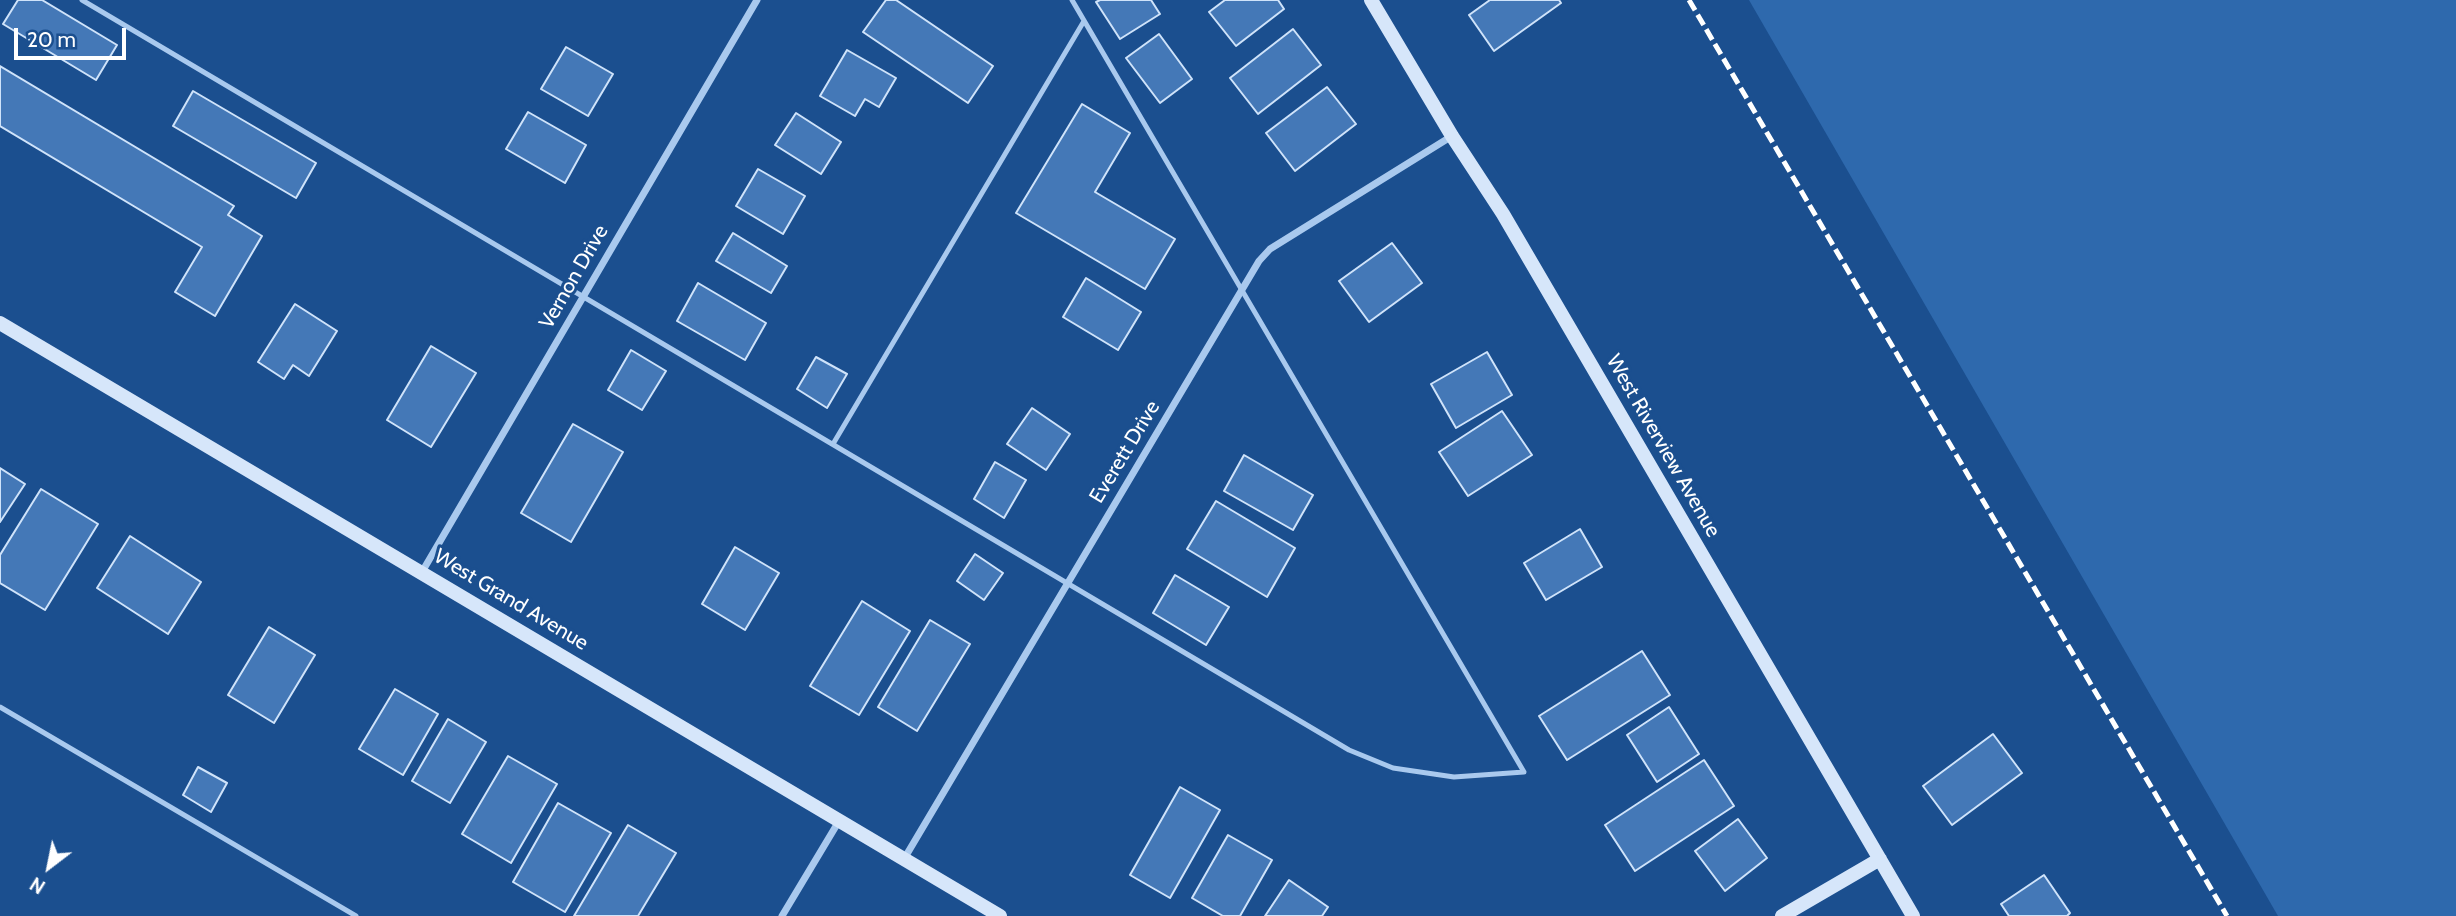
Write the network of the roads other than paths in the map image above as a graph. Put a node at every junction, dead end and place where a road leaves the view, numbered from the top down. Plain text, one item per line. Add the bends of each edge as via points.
1 (82, 0) edge
2 (757, 0) edge
3 (1072, 0) edge
4 (1371, 0) edge
5 (1084, 21) junction
6 (1452, 136) junction
7 (1242, 290) junction
8 (583, 296) junction
9 (0, 323) edge
10 (833, 444) junction
11 (422, 572) junction
12 (1068, 583) junction
13 (0, 707) edge
14 (839, 820) junction
15 (904, 859) junction
16 (1880, 859) junction
17 (355, 916) edge
18 (782, 916) edge
19 (1000, 916) edge
20 (1782, 916) edge
21 (1913, 916) edge

1 - 8 lane
2 - 8 street, Vernon Drive
3 - 5 lane
4 - 6 street, West Riverview Avenue
5 - 7 lane
5 - 10 lane
6 - 7 street, Everett Drive via 1270,249
6 - 16 street, West Riverview Avenue via 1503,214
7 - 12 street, Everett Drive
7 - 12 lane via 1524,772 1454,777 1393,768 1349,750
8 - 10 lane
8 - 11 street, Vernon Drive
9 - 11 street, West Grand Avenue
10 - 12 lane
11 - 14 street, West Grand Avenue
12 - 15 street, Everett Drive
13 - 17 lane
14 - 15 street, West Grand Avenue
14 - 18 street
15 - 19 street, West Grand Avenue
16 - 20 street
16 - 21 street, West Riverview Avenue

